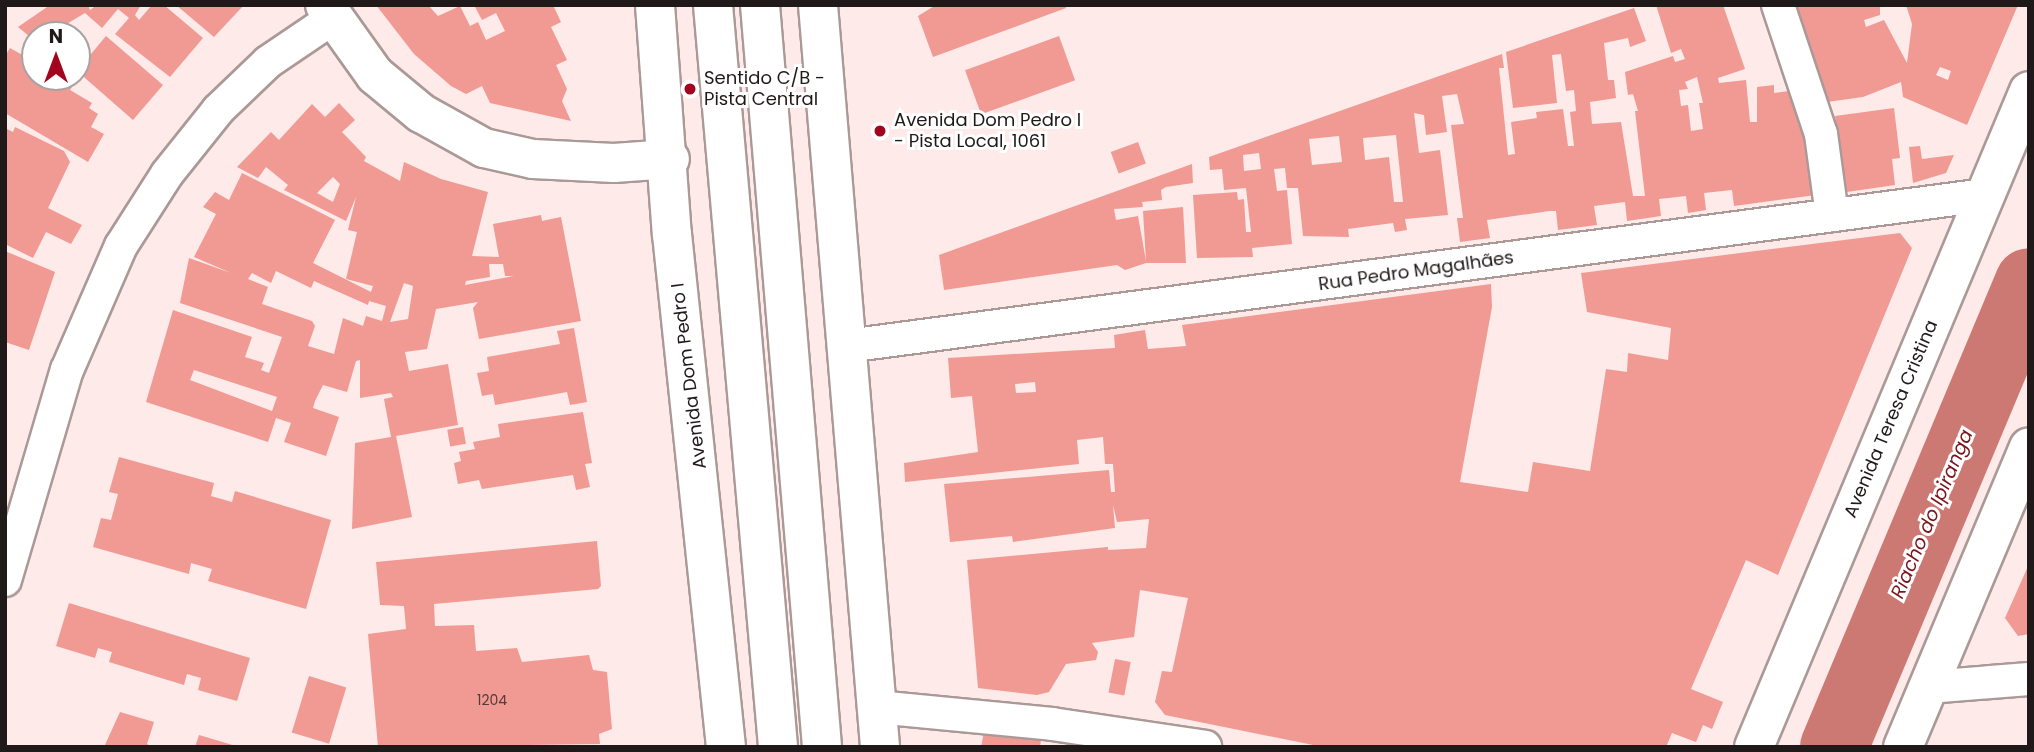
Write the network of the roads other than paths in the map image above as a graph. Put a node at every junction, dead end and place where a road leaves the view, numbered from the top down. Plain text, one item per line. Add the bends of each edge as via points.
1 (655, 5) edge
2 (713, 5) edge
3 (760, 5) edge
4 (818, 5) edge
5 (1778, 5) edge
6 (329, 12) edge
7 (2029, 91) edge
8 (670, 159) junction
9 (1985, 195) junction
10 (1832, 215) junction
11 (847, 346) junction
12 (2029, 447) edge
13 (5, 580) edge
14 (2029, 679) edge
15 (1928, 687) junction
16 (877, 707) junction
17 (726, 747) edge
18 (778, 747) edge
19 (822, 747) edge
20 (880, 747) edge
21 (1205, 747) edge
22 (1754, 747) edge
23 (1903, 747) edge

1 - 8 main road, Avenida Dom Pedro I
2 - 18 main road
3 - 19 main road
4 - 11 main road
5 - 10 street via 1821,134
6 - 8 main road via 375,75 421,113 484,148 533,159 614,163
6 - 13 street via 218,110 167,174 121,246 67,370
7 - 9 main road, Avenida Teresa Cristina
8 - 17 main road, Avenida Dom Pedro I via 672,234
9 - 10 street, Rua Pedro Magalhães
9 - 22 main road, Avenida Teresa Cristina
10 - 11 street, Rua Pedro Magalhães
11 - 16 main road
12 - 15 main road
14 - 15 street
15 - 23 main road
16 - 20 main road
16 - 21 street via 1052,724

